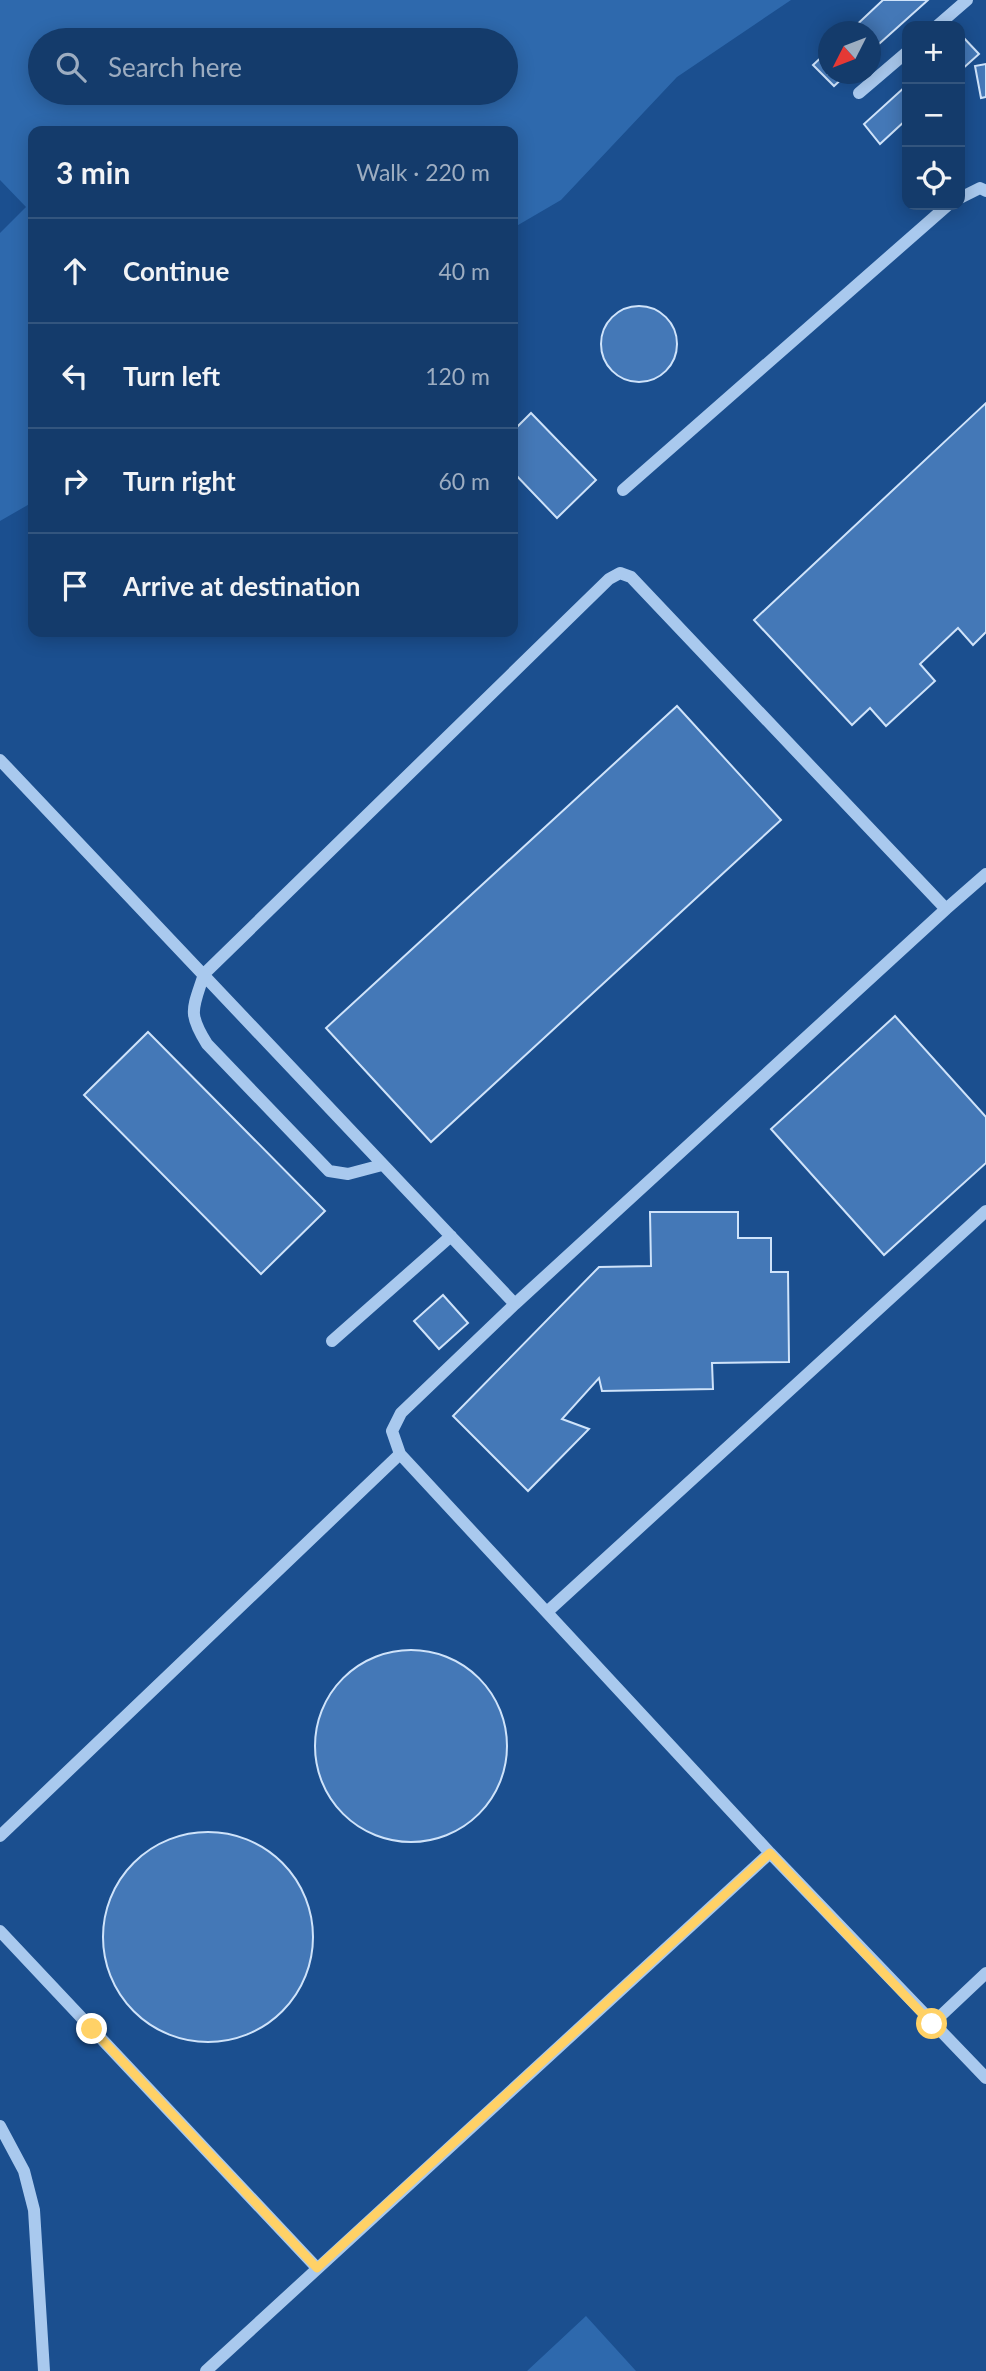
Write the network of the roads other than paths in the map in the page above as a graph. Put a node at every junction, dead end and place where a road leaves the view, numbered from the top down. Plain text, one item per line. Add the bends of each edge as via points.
1 (967, 0) edge
2 (943, 21) edge
3 (902, 56) edge
4 (859, 93) dead end
5 (986, 191) edge
6 (965, 196) edge
7 (942, 210) edge
8 (623, 490) dead end
9 (0, 760) edge
10 (986, 874) edge
11 (946, 909) junction
12 (204, 974) junction
13 (383, 1165) junction
14 (986, 1211) edge
15 (450, 1237) junction
16 (515, 1304) junction
17 (332, 1341) dead end
18 (400, 1454) junction
19 (547, 1612) junction
20 (0, 1836) edge
21 (770, 1853) junction
22 (0, 1931) edge
23 (986, 1973) edge
24 (932, 2024) junction
25 (986, 2078) edge
26 (0, 2126) edge
27 (317, 2268) junction
28 (44, 2371) edge
29 (206, 2371) edge

1 - 2 lane
3 - 4 lane
5 - 6 lane via 980,188
7 - 8 lane
9 - 12 lane
10 - 11 lane
11 - 12 lane via 631,577 620,573
11 - 16 lane
12 - 13 lane
12 - 13 lane via 194,1022 207,1044 329,1171 348,1174
13 - 15 lane
14 - 19 lane
15 - 16 lane
15 - 17 lane
16 - 18 lane via 401,1413 392,1431
18 - 19 lane
18 - 20 lane
19 - 21 lane
21 - 24 lane
21 - 27 lane
22 - 27 lane
23 - 24 lane
24 - 25 lane
26 - 28 lane via 24,2171 34,2210
27 - 29 lane

